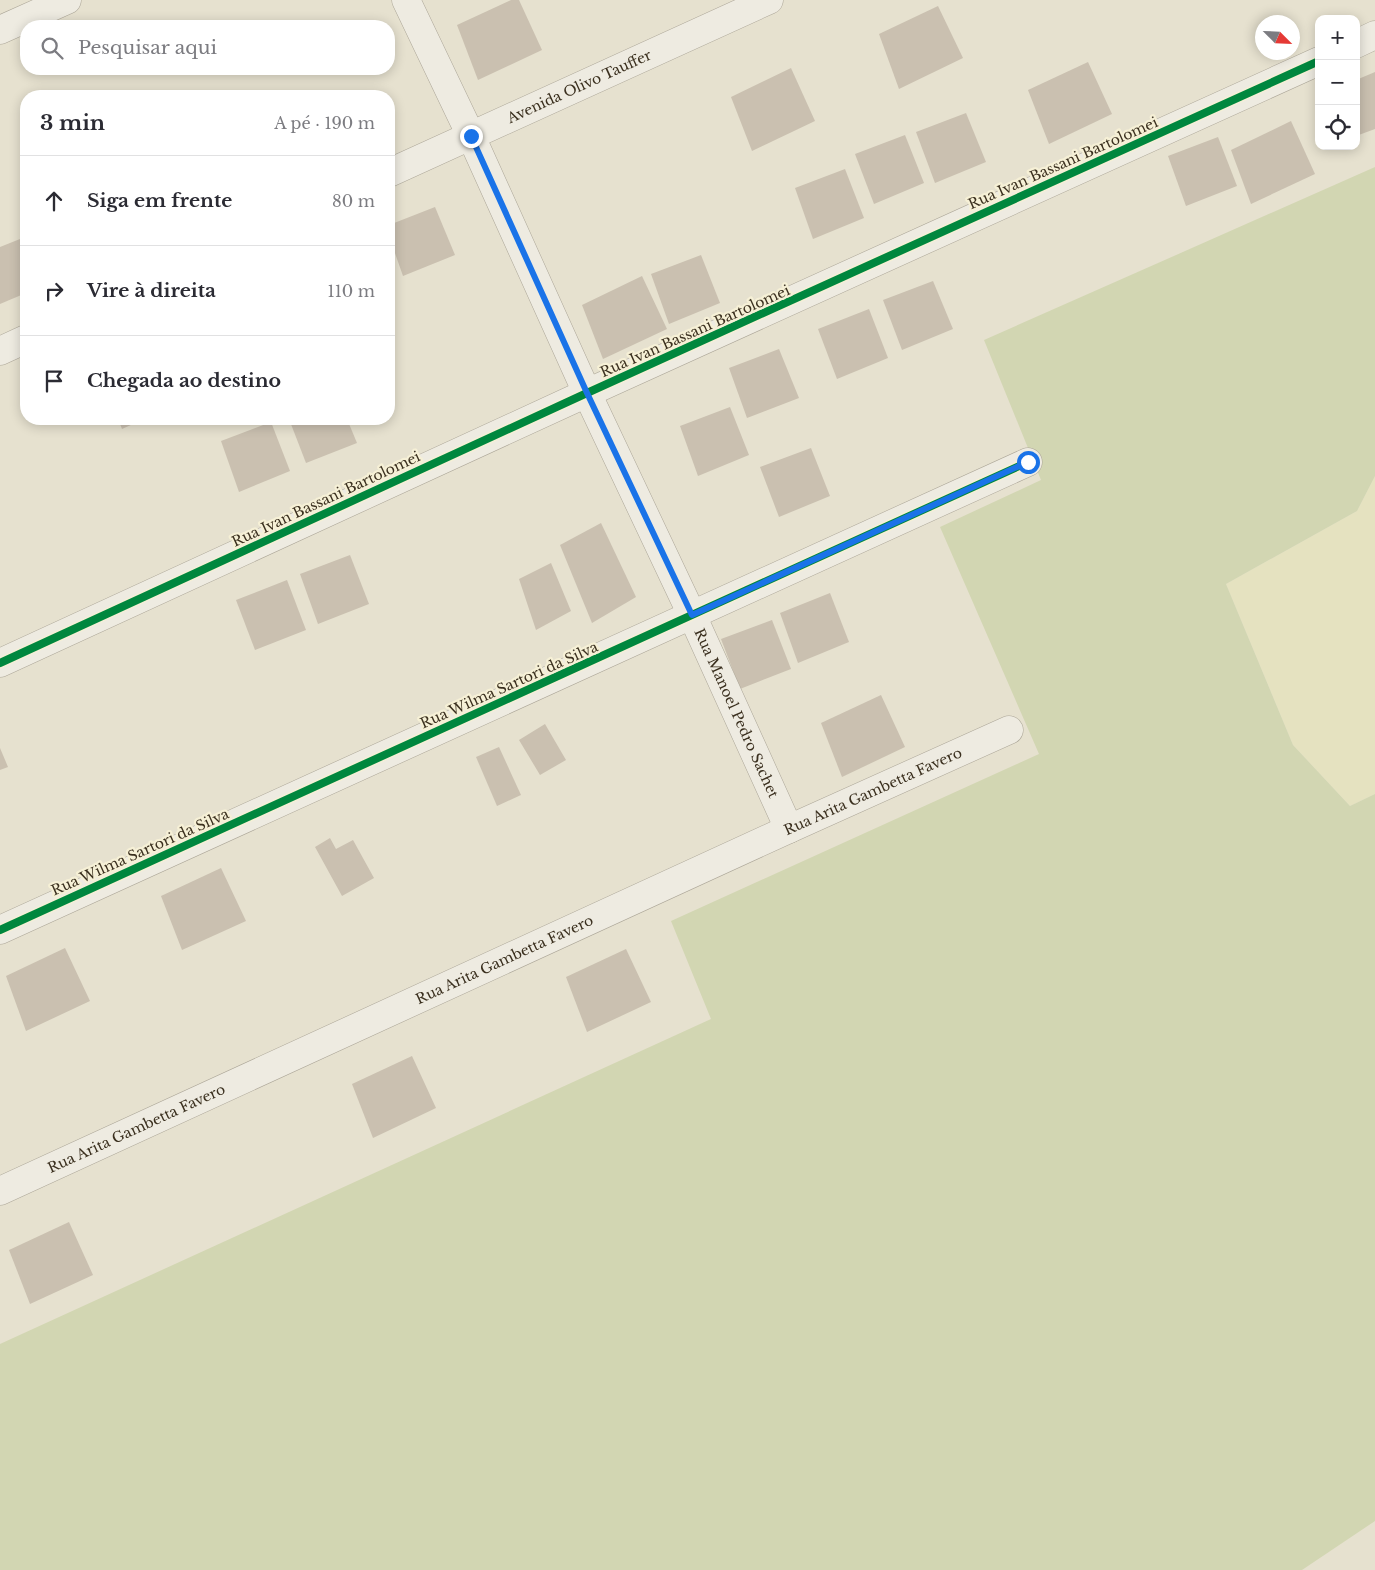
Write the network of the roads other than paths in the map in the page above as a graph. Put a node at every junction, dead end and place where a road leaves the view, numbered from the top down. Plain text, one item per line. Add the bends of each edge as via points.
1 (66, 0) edge
2 (406, 0) edge
3 (769, 0) edge
4 (22, 20) edge
5 (20, 21) edge
6 (0, 30) edge
7 (1375, 35) edge
8 (1360, 42) edge
9 (1315, 63) edge
10 (471, 136) junction
11 (395, 170) edge
12 (20, 342) edge
13 (0, 351) edge
14 (587, 393) junction
15 (1028, 462) dead end
16 (692, 615) junction
17 (0, 664) edge
18 (1009, 730) dead end
19 (789, 829) junction
20 (0, 930) edge
21 (0, 1191) edge

1 - 4 street
2 - 10 street, Rua Manoel Pedro Sachet
3 - 10 street, Avenida Olivo Tauffer
5 - 6 street
7 - 8 street
9 - 14 street, Rua Ivan Bassani Bartolomei
10 - 11 street, Avenida Olivo Tauffer
10 - 14 street, Rua Manoel Pedro Sachet
12 - 13 street
14 - 16 street, Rua Manoel Pedro Sachet
14 - 17 street, Rua Ivan Bassani Bartolomei
15 - 16 street, Rua Wilma Sartori da Silva
16 - 19 street, Rua Manoel Pedro Sachet
16 - 20 street, Rua Wilma Sartori da Silva
18 - 19 street, Rua Arita Gambetta Favero
19 - 21 street, Rua Arita Gambetta Favero

